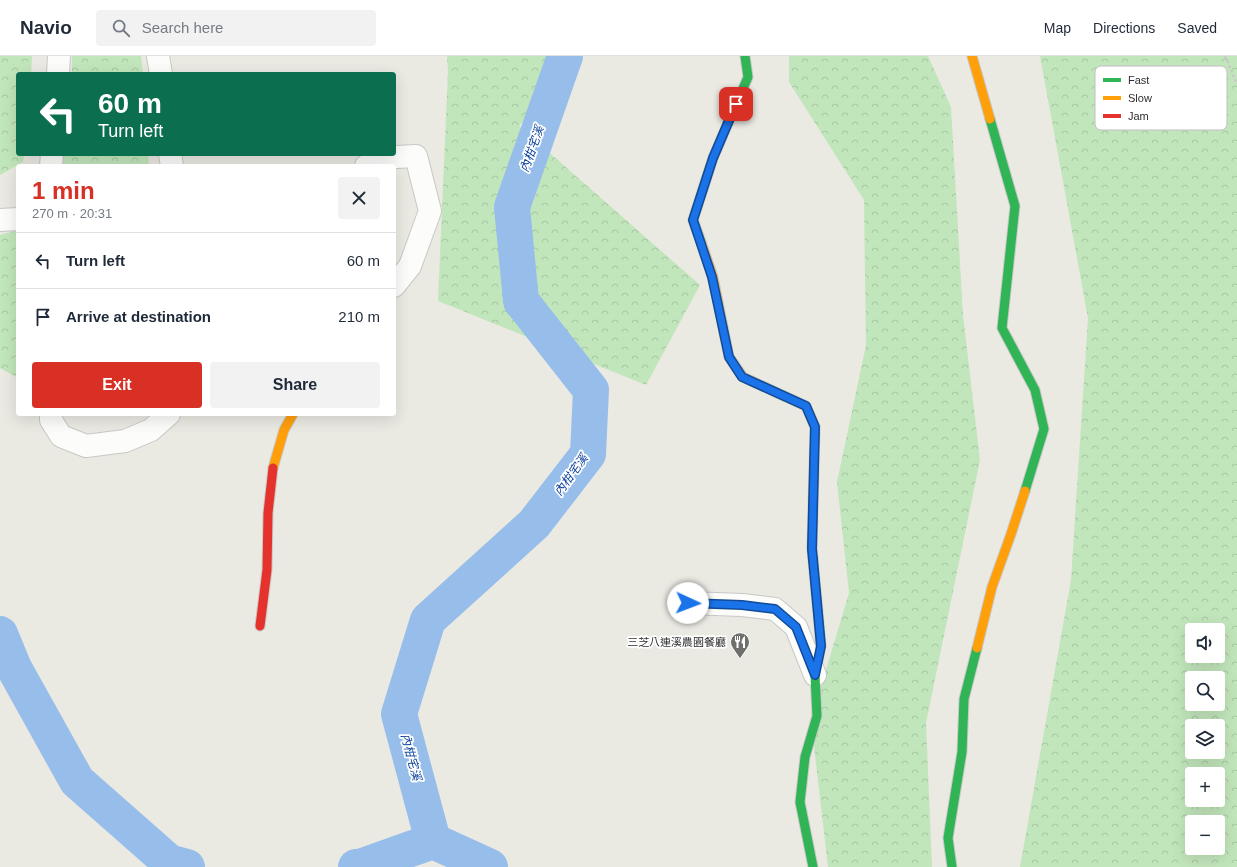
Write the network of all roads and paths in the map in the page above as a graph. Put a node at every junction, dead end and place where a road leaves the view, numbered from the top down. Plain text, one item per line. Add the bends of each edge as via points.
1 (59, 56) edge
2 (158, 56) edge
3 (745, 56) edge
4 (972, 56) edge
5 (1225, 56) edge
6 (58, 72) edge
7 (161, 72) edge
8 (1237, 84) edge
9 (368, 164) edge
10 (16, 219) edge
11 (0, 220) edge
12 (396, 284) edge
13 (51, 416) edge
14 (167, 416) edge
15 (292, 416) edge
16 (688, 603) dead end
17 (260, 626) dead end
18 (815, 675) junction
19 (814, 867) edge
20 (952, 867) edge

1 - 6 street
2 - 7 street
3 - 18 street via 748,77 713,158 693,220 712,277 729,357 742,377 806,406 815,427 812,549 821,646
4 - 20 street via 1015,206 1002,328 1035,390 1044,429 992,587 964,699 962,752 948,838
5 - 8 path
9 - 12 street via 376,158 416,156 430,211 410,266
10 - 11 street
13 - 14 street via 61,436 86,446 125,441 151,430
15 - 17 street via 284,430 273,466
16 - 18 street via 775,609 796,627
18 - 19 street via 817,716 805,757 800,802

